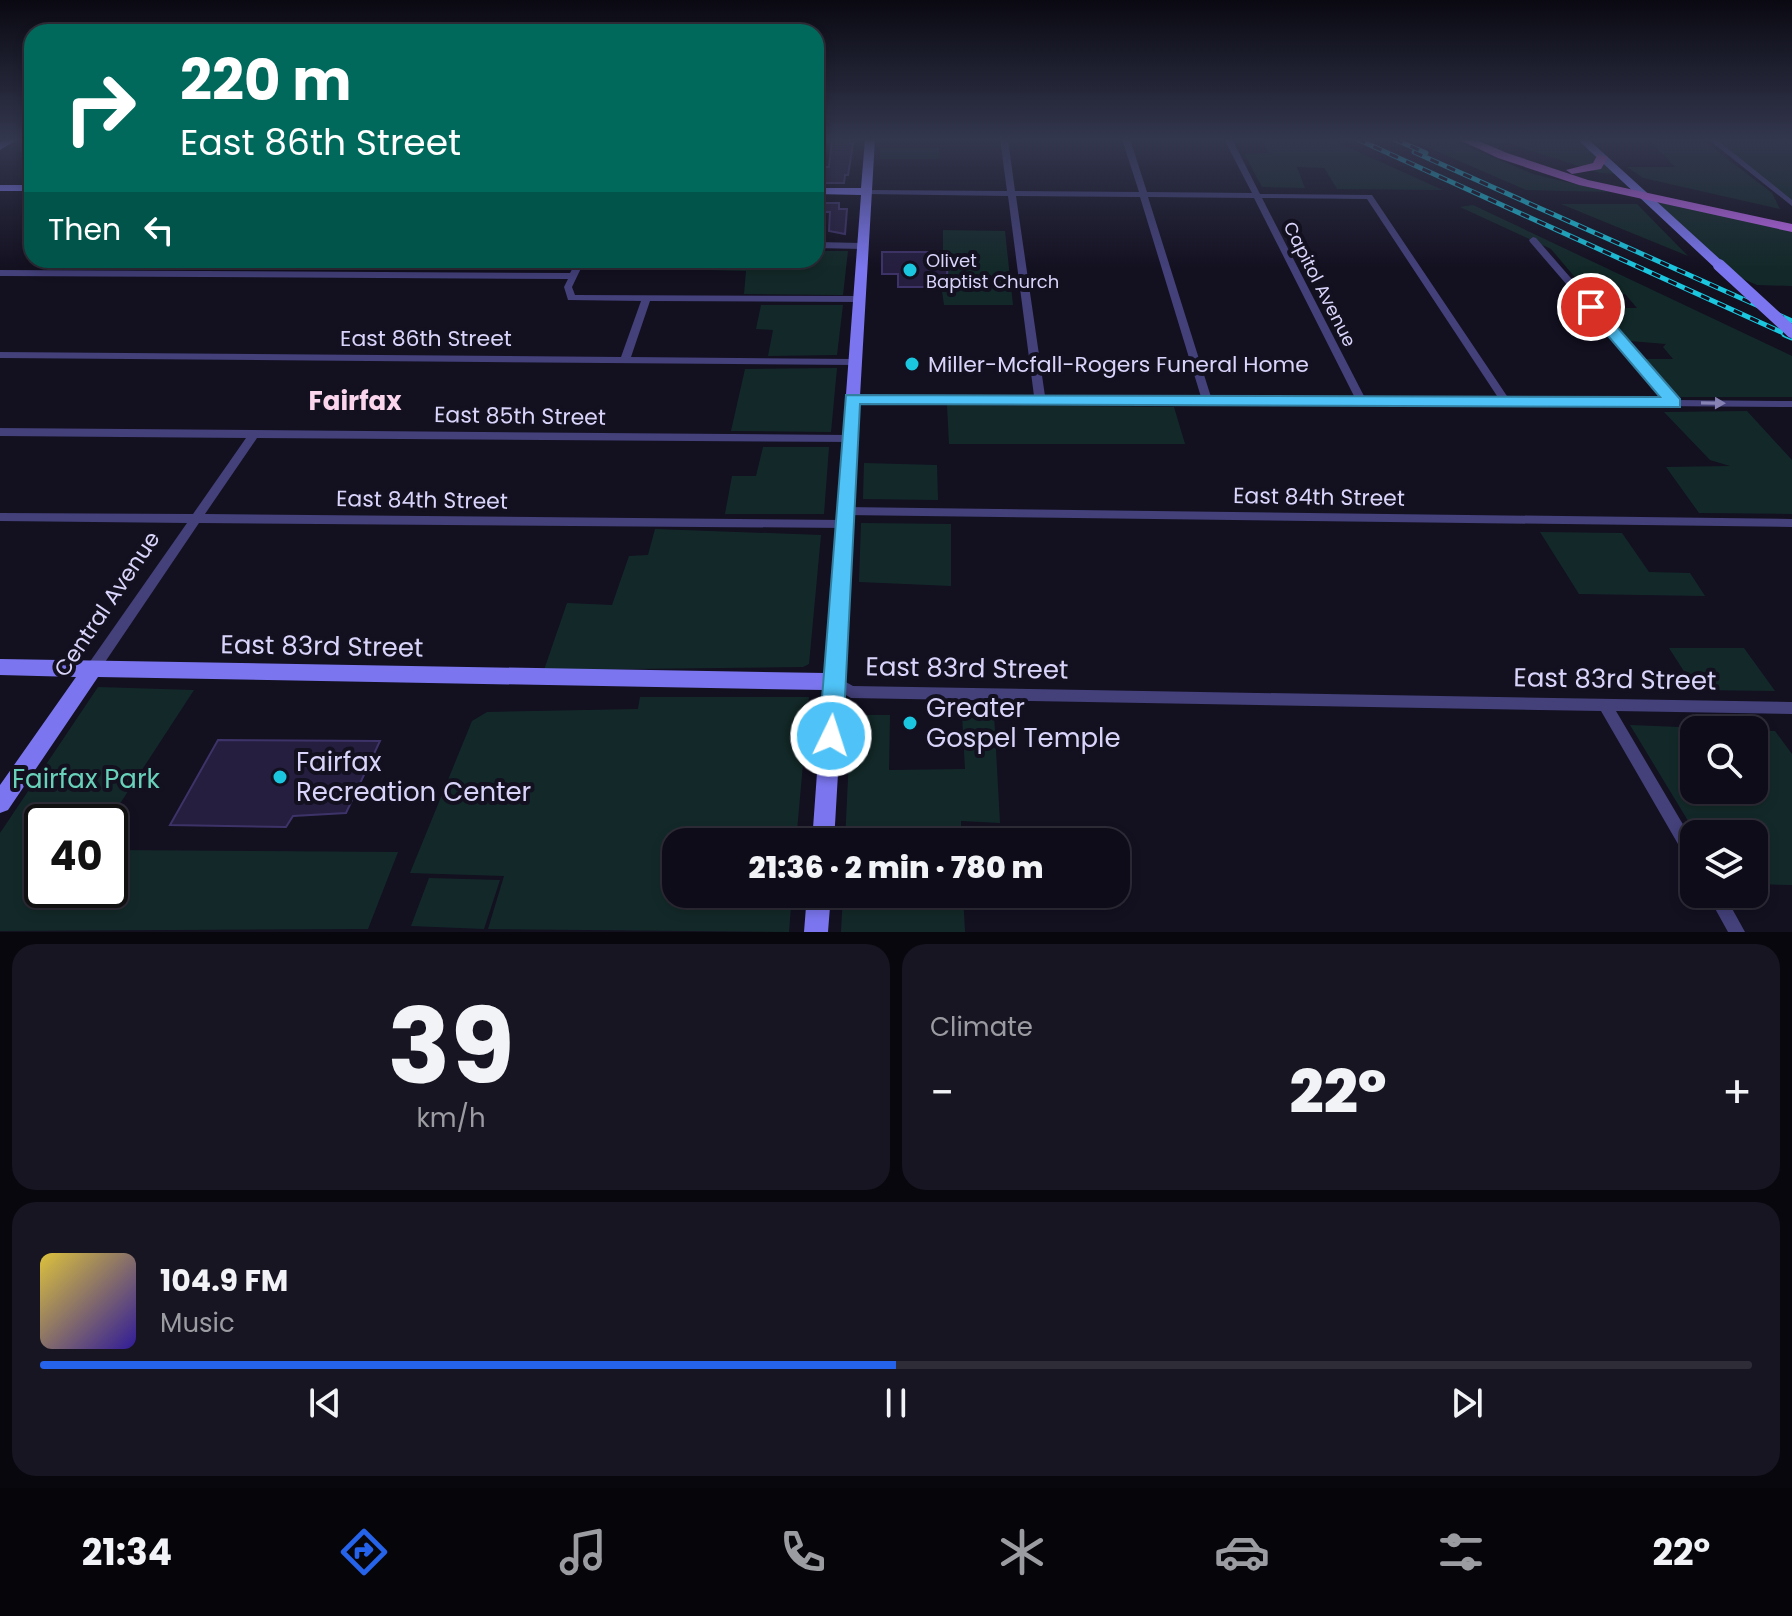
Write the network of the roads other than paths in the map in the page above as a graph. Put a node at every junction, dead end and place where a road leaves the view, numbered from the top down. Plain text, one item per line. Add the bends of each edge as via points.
1 (867, 182) edge
2 (1010, 182) edge
3 (1139, 182) edge
4 (1250, 182) edge
5 (1596, 182) edge
6 (1622, 182) edge
7 (1629, 182) edge
8 (1767, 182) edge
9 (1632, 185) junction
10 (0, 188) edge
11 (24, 188) edge
12 (824, 191) edge
13 (866, 192) junction
14 (1012, 193) junction
15 (1143, 194) junction
16 (1256, 195) junction
17 (1644, 195) junction
18 (1791, 201) edge
19 (1792, 220) edge
20 (1792, 228) edge
21 (1533, 240) dead end
22 (824, 245) edge
23 (862, 246) junction
24 (577, 268) edge
25 (0, 273) edge
26 (573, 276) junction
27 (647, 298) junction
28 (858, 299) junction
29 (1792, 332) edge
30 (0, 355) edge
31 (625, 360) junction
32 (853, 362) junction
33 (852, 398) junction
34 (1040, 399) junction
35 (1207, 399) junction
36 (1361, 400) junction
37 (1506, 402) junction
38 (1674, 403) junction
39 (1792, 404) edge
40 (0, 432) edge
41 (255, 433) junction
42 (849, 439) junction
43 (0, 517) edge
44 (194, 518) junction
45 (844, 518) junction
46 (1792, 523) edge
47 (0, 667) edge
48 (94, 667) junction
49 (835, 682) junction
50 (1605, 705) junction
51 (1792, 708) edge
52 (0, 803) edge
53 (824, 828) edge
54 (1680, 834) edge
55 (818, 908) edge
56 (1723, 908) edge
57 (816, 932) edge
58 (1737, 932) edge

1 - 13 street
2 - 14 street
3 - 15 street
4 - 16 street, Capitol Avenue
5 - 17 main road
6 - 9 main road
7 - 9 street
8 - 18 street
9 - 17 street
9 - 19 main road
10 - 11 street
12 - 13 street
13 - 14 street
13 - 23 street
14 - 15 street
14 - 34 street
15 - 16 street
15 - 35 street
16 - 36 street, Capitol Avenue
16 - 37 street via 1369,197
17 - 20 main road
17 - 29 street, bridge
21 - 38 street
22 - 23 street
23 - 28 street
24 - 26 street
25 - 26 street
26 - 27 street via 567,294
27 - 28 street
27 - 31 street
28 - 32 street
30 - 31 street, East 86th Street
31 - 32 street, East 86th Street
32 - 33 street
33 - 34 street
33 - 42 street
34 - 35 street
35 - 36 street
36 - 37 street
37 - 38 street
38 -> 39 street
40 - 41 street, East 85th Street
41 - 42 street, East 85th Street
41 - 44 street, Central Avenue
42 - 45 street
43 - 44 street, East 84th Street
44 - 45 street, East 84th Street
44 - 48 street, Central Avenue
45 - 46 street, East 84th Street
45 - 49 street
47 - 48 street, East 83rd Street
48 - 49 street, East 83rd Street
48 - 52 street, Central Avenue
49 - 50 street, East 83rd Street via 851,692
49 - 53 street
50 - 51 street, East 83rd Street
50 - 54 street
55 - 57 street
56 - 58 street

